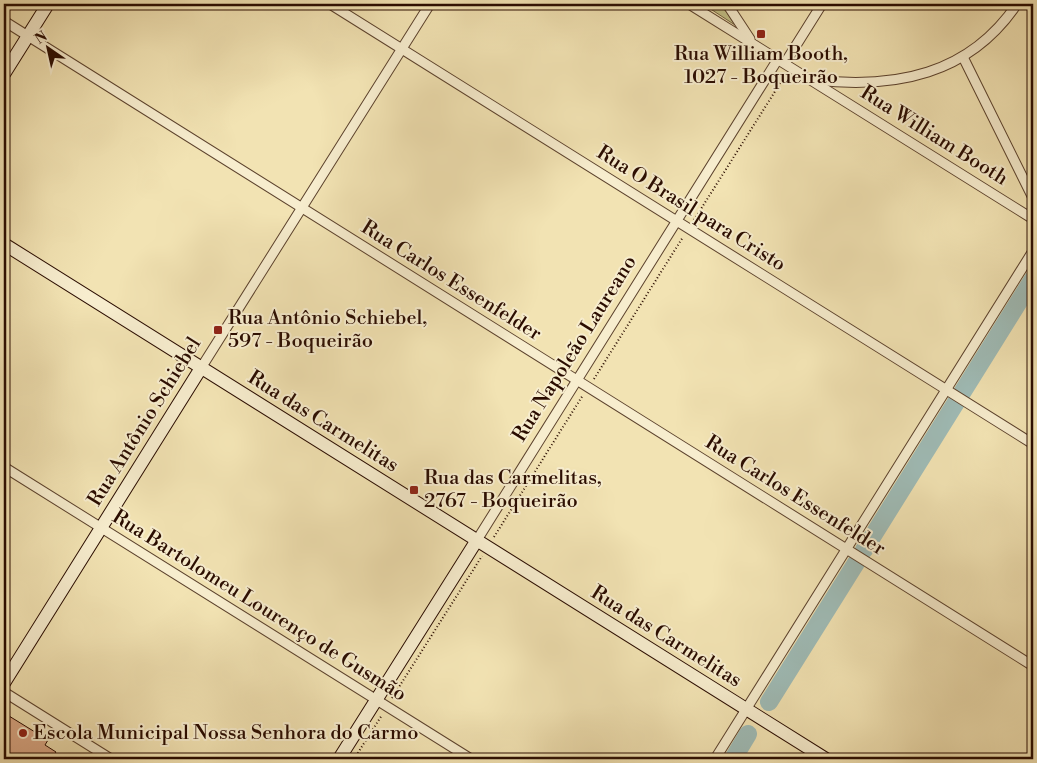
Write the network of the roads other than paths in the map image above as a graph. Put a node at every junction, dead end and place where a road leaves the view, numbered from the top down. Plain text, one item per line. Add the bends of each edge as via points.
1 (48, 4) edge
2 (330, 4) edge
3 (430, 4) edge
4 (691, 4) edge
5 (727, 4) edge
6 (822, 4) edge
7 (1017, 4) edge
8 (4, 21) edge
9 (28, 36) junction
10 (753, 44) junction
11 (402, 49) junction
12 (964, 56) junction
13 (782, 61) junction
14 (4, 74) edge
15 (810, 79) junction
16 (1033, 198) edge
17 (302, 208) junction
18 (1033, 219) edge
19 (677, 221) junction
20 (4, 244) edge
21 (1033, 251) edge
22 (201, 368) junction
23 (577, 381) junction
24 (946, 390) junction
25 (1033, 444) edge
26 (4, 466) edge
27 (101, 528) junction
28 (477, 540) junction
29 (846, 549) junction
30 (1033, 666) edge
31 (4, 683) edge
32 (4, 692) edge
33 (376, 700) junction
34 (746, 709) junction
35 (111, 759) edge
36 (339, 759) edge
37 (471, 759) edge
38 (715, 759) edge
39 (826, 759) edge

1 - 9 street
2 - 11 street, Rua O Brasil para Cristo
3 - 11 street, Rua Antônio Schiebel
4 - 10 street, Rua William Booth
5 - 10 street
6 - 13 street, Rua Napoleão Laureano
7 - 12 street via 1000,26
8 - 9 street, Rua Carlos Essenfelder
9 - 14 street
9 - 17 street, Rua Carlos Essenfelder
10 - 13 street, Rua William Booth
11 - 17 street, Rua Antônio Schiebel
11 - 19 street, Rua O Brasil para Cristo
12 - 15 street via 926,74 907,78 848,83
12 - 16 street
13 - 15 street, Rua William Booth
13 - 19 street, Rua Napoleão Laureano
15 - 18 street, Rua William Booth
17 - 22 street, Rua Antônio Schiebel
17 - 23 street, Rua Carlos Essenfelder
19 - 23 street, Rua Napoleão Laureano
19 - 24 street, Rua O Brasil para Cristo
20 - 22 street, Rua das Carmelitas
21 - 24 street
22 - 27 street, Rua Antônio Schiebel
22 - 28 street, Rua das Carmelitas
23 - 28 street, Rua Napoleão Laureano
23 - 29 street, Rua Carlos Essenfelder
24 - 25 street, Rua O Brasil para Cristo
24 - 29 street
26 - 27 street, Rua Bartolomeu Lourenço de Gusmão
27 - 31 street, Rua Antônio Schiebel
27 - 33 street, Rua Bartolomeu Lourenço de Gusmão
28 - 33 street, Rua Napoleão Laureano
28 - 34 street, Rua das Carmelitas
29 - 30 street, Rua Carlos Essenfelder
29 - 34 street
32 - 35 street
33 - 36 street, Rua Napoleão Laureano
33 - 37 street, Rua Bartolomeu Lourenço de Gusmão
34 - 38 street
34 - 39 street, Rua das Carmelitas

